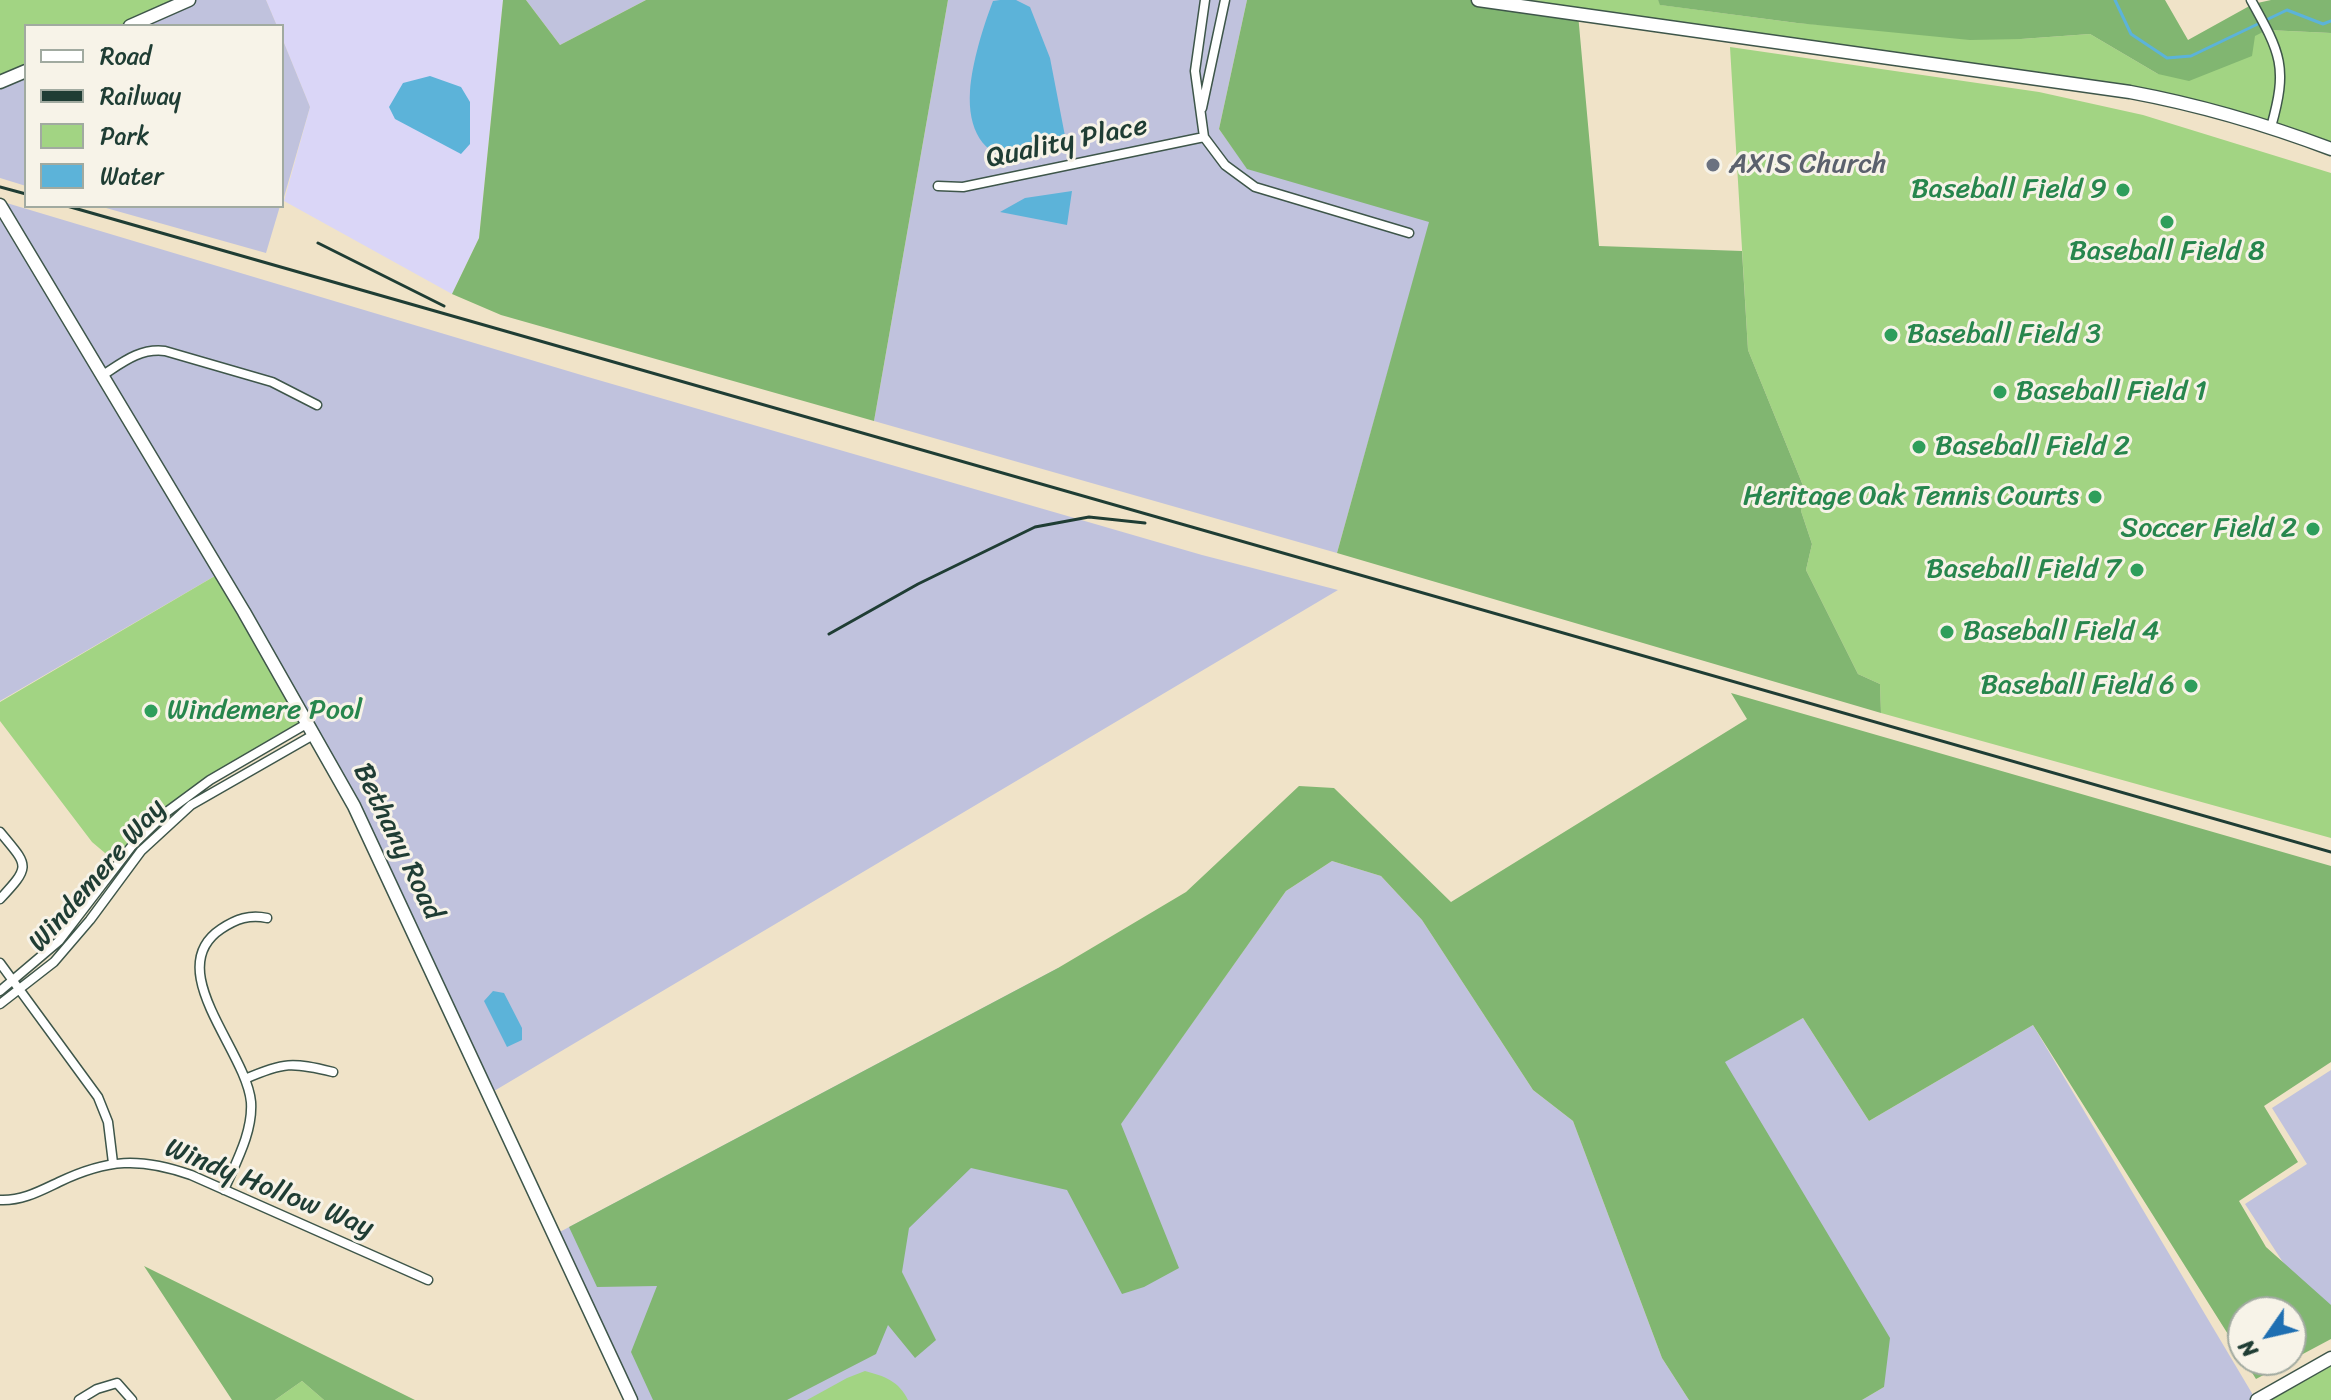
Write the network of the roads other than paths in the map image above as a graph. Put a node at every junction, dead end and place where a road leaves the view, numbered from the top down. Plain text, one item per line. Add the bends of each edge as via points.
1 (189, 0) edge
2 (1205, 0) edge
3 (1225, 0) edge
4 (1478, 0) edge
5 (2252, 2) edge
6 (135, 24) edge
7 (24, 72) edge
8 (0, 82) edge
9 (1200, 113) junction
10 (2271, 127) junction
11 (1204, 137) junction
12 (2331, 149) edge
13 (938, 186) dead end
14 (0, 205) edge
15 (1409, 233) dead end
16 (103, 375) junction
17 (317, 405) dead end
18 (311, 729) junction
19 (0, 832) edge
20 (0, 899) edge
21 (267, 918) dead end
22 (0, 963) edge
23 (13, 982) junction
24 (20, 990) junction
25 (0, 991) edge
26 (0, 1004) edge
27 (333, 1072) dead end
28 (245, 1079) junction
29 (113, 1163) junction
30 (224, 1190) junction
31 (0, 1200) edge
32 (428, 1280) dead end
33 (2331, 1358) edge
34 (79, 1400) edge
35 (132, 1400) edge
36 (631, 1400) edge
37 (2257, 1400) edge

1 - 6 main road
2 - 9 street via 1195,71
3 - 9 street
4 - 10 main road via 2130,92
5 - 10 street via 2278,56 2281,84
7 - 8 main road
9 - 11 street
10 - 12 main road
11 - 13 street, Quality Place via 963,187
11 - 15 street via 1225,165 1255,187
14 - 16 main road, Bethany Road
16 - 17 street via 134,355 165,351 272,382
16 - 18 main road, Bethany Road
18 - 23 street, Windemere Way via 210,780 168,811 131,847 59,941
18 - 24 street, Windemere Way via 175,817 125,871 77,937
18 - 36 main road, Bethany Road via 397,893
19 - 20 street via 22,859 23,869
21 - 28 street via 255,915 226,926 209,939 198,959 199,977
22 - 23 street
23 - 24 street
23 - 25 street, Windemere Way
24 - 26 street, Windemere Way
24 - 29 street via 98,1097 108,1122
27 - 28 street via 290,1064
28 - 30 street via 251,1100 249,1127
29 - 30 street, Windy Hollow Way via 157,1165
29 - 31 street, Windy Hollow Way via 24,1198
30 - 32 street, Windy Hollow Way
33 - 37 main road
34 - 35 street via 117,1383

